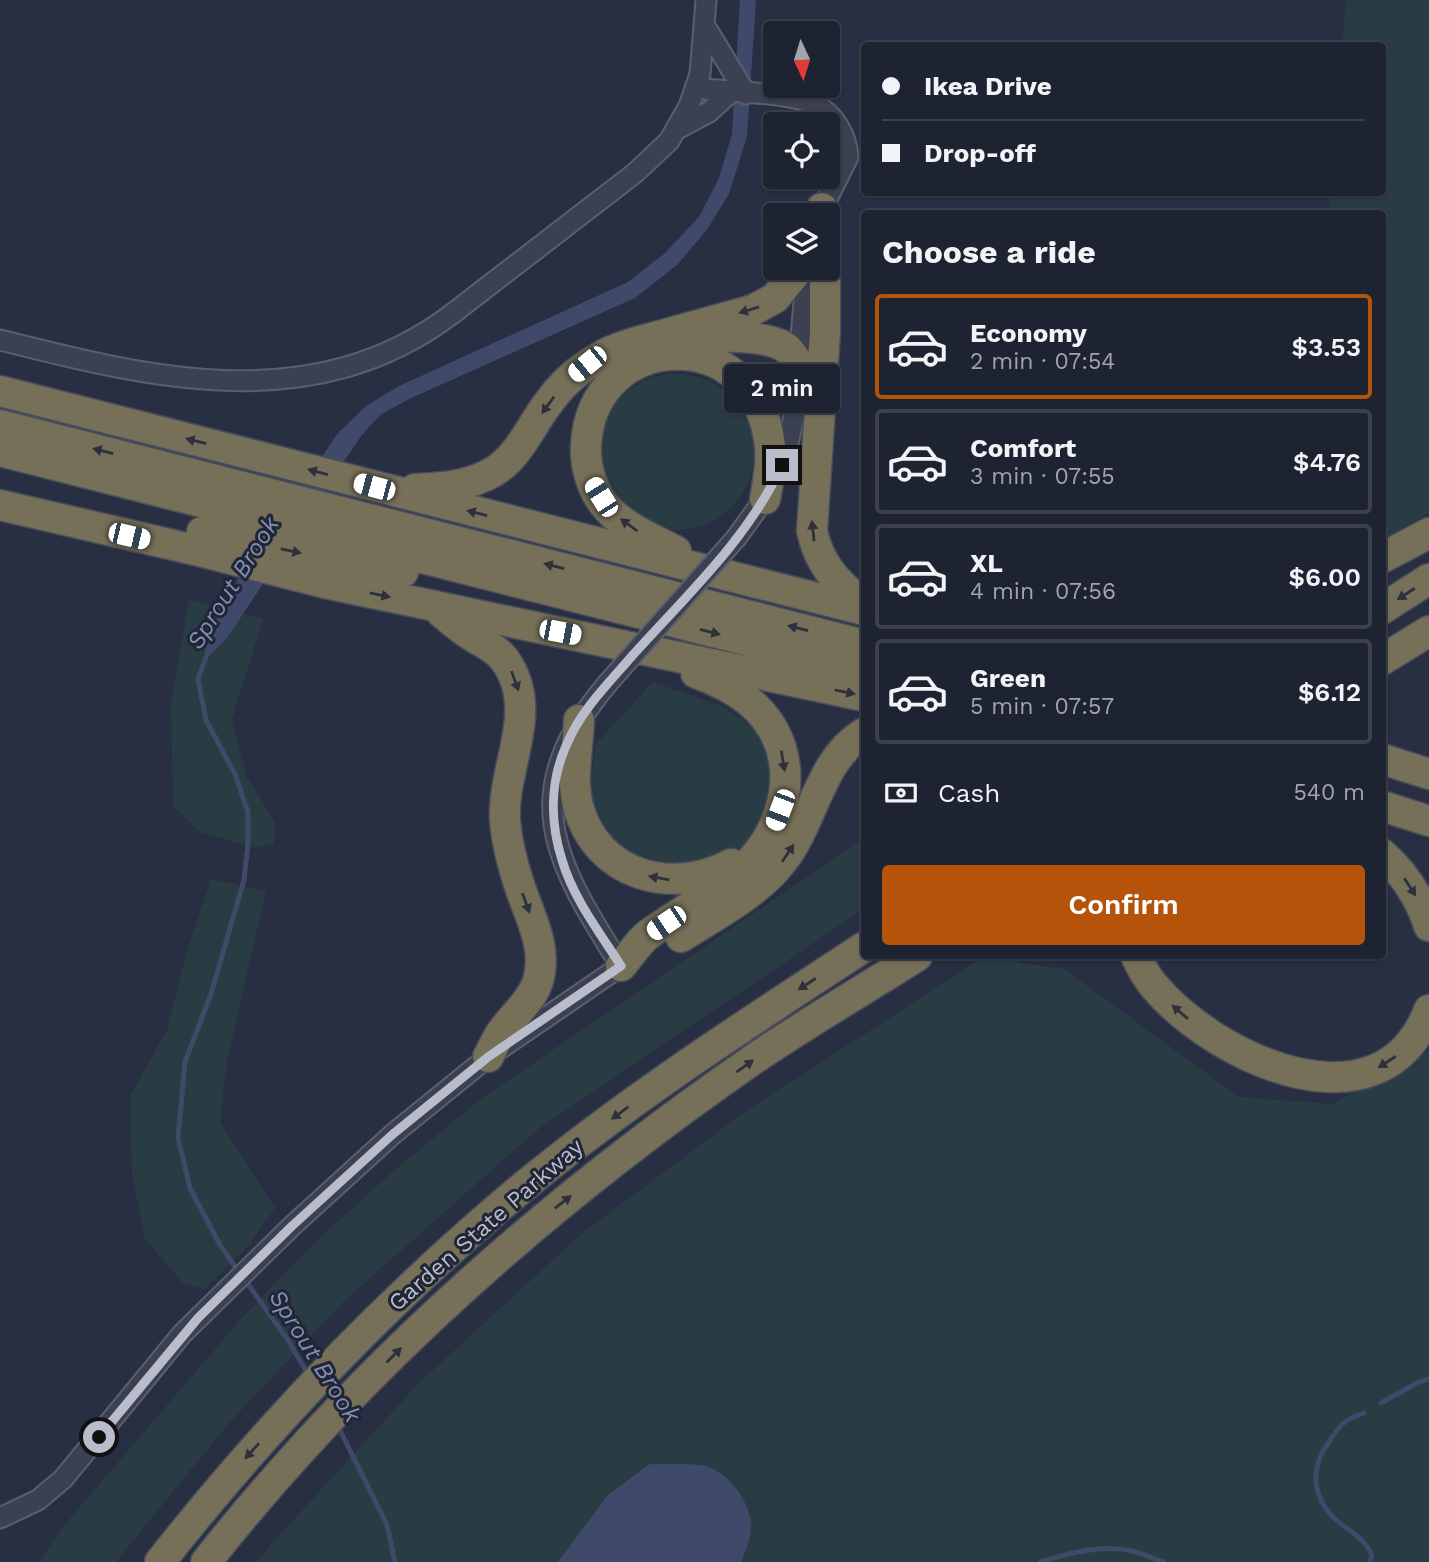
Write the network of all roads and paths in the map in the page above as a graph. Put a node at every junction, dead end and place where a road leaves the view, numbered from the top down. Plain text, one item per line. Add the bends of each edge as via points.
1 (706, 0) edge
2 (705, 26) junction
3 (695, 88) junction
4 (738, 93) junction
5 (677, 129) junction
6 (826, 203) edge
7 (789, 280) edge
8 (806, 280) edge
9 (825, 280) edge
10 (666, 334) junction
11 (0, 340) edge
12 (799, 365) junction
13 (0, 391) edge
14 (0, 425) edge
15 (0, 452) edge
16 (0, 485) edge
17 (381, 488) junction
18 (232, 498) junction
19 (765, 499) junction
20 (0, 505) edge
21 (0, 520) edge
22 (1429, 533) edge
23 (155, 541) junction
24 (201, 541) junction
25 (344, 550) junction
26 (1386, 556) edge
27 (733, 579) junction
28 (1429, 579) edge
29 (861, 602) edge
30 (1386, 606) edge
31 (435, 607) junction
32 (861, 609) edge
33 (1429, 631) edge
34 (610, 642) junction
35 (861, 644) edge
36 (1386, 658) edge
37 (861, 669) edge
38 (861, 695) edge
39 (579, 720) junction
40 (861, 735) edge
41 (1386, 760) edge
42 (1429, 774) edge
43 (1386, 781) edge
44 (1429, 794) edge
45 (1386, 807) edge
46 (1429, 821) edge
47 (1386, 822) edge
48 (1429, 831) edge
49 (766, 840) junction
50 (1386, 858) edge
51 (1429, 926) edge
52 (861, 949) edge
53 (912, 959) edge
54 (1138, 959) edge
55 (621, 966) junction
56 (1429, 1010) edge
57 (488, 1057) junction
58 (0, 1518) edge
59 (160, 1562) edge
60 (206, 1562) edge

1 - 2 street
2 - 3 street
2 - 4 street
3 - 4 street
3 - 5 street
4 - 5 street
4 - 6 street via 813,103 827,112 841,132 848,157
5 - 11 street via 635,173 443,321 365,362 317,375 247,382 209,380 62,356
7 -> 10 highway via 768,304
8 - 12 street
29 -> 9 highway via 825,568 812,531
10 - 12 highway via 776,343
10 -> 17 highway via 609,351 587,364 565,382 516,451 494,471 443,488
12 - 19 street via 787,448
17 -> 13 highway
18 -> 14 highway
15 - 18 highway
16 - 24 highway
27 -> 17 highway
18 - 25 highway
27 -> 19 highway via 641,533 608,510 593,484 586,452 587,429 600,397 634,365 666,356 699,357 729,369 752,392 768,430 771,461
19 - 39 street, bridge
20 - 23 highway
21 - 23 highway
22 - 26 highway
23 - 24 highway
24 -> 25 highway
25 -> 31 highway
35 -> 25 highway
25 -> 37 highway via 445,580 490,577
27 - 32 highway
28 -> 30 highway
31 - 34 highway
31 -> 57 highway via 500,654 514,676 520,700 505,822 512,863 539,937 541,957 534,991 502,1030
33 - 36 highway
34 -> 38 highway
34 -> 49 highway via 729,687 762,714 778,740 785,766 784,796
49 -> 39 highway via 727,867 694,879 664,880 621,864 591,835 579,808 574,778
39 - 55 street via 555,778 556,835 574,889
55 -> 40 highway via 656,954 776,869 792,848 834,762
41 - 42 highway
43 - 44 highway
45 - 46 highway
47 - 48 highway
49 - 55 highway via 738,873 646,936
50 -> 51 highway via 1413,890
52 -> 59 highway, Garden State Parkway via 659,1083 524,1186 324,1373 235,1470
60 -> 53 highway, Garden State Parkway via 318,1431 547,1214 752,1060
56 -> 54 highway via 1415,1038 1389,1062 1358,1076 1324,1079 1263,1061 1218,1040 1180,1013 1153,986
55 - 57 street
57 - 58 street via 393,1134 182,1334 63,1479 38,1500

